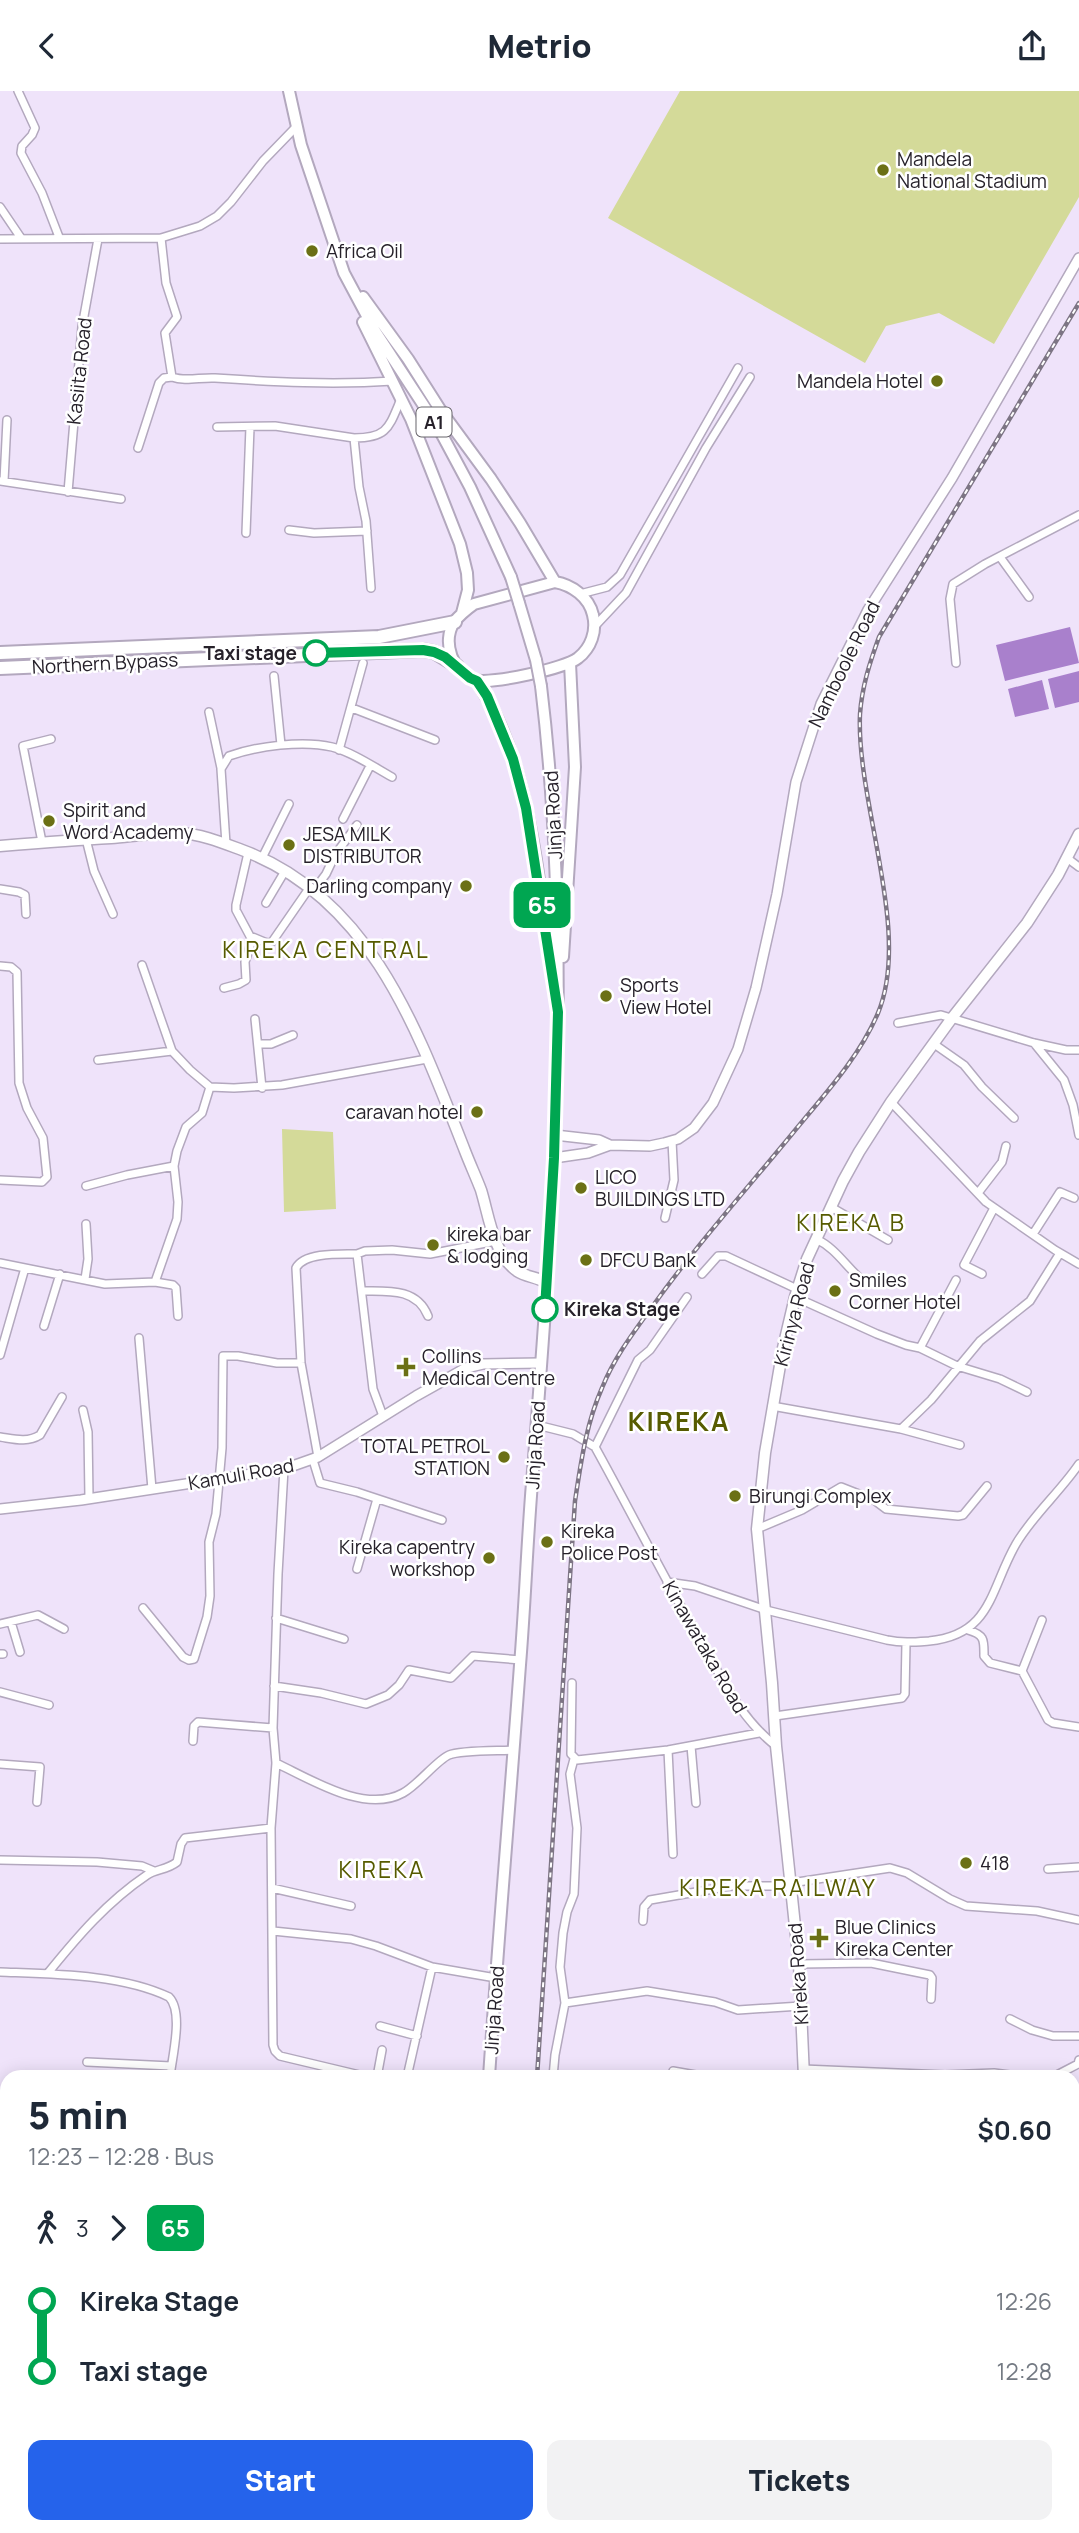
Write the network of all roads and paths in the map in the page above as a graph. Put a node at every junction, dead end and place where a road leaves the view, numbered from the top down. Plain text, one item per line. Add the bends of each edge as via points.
1 (18, 91) edge
2 (289, 91) edge
3 (295, 128) junction
4 (0, 207) edge
5 (58, 237) junction
6 (161, 237) junction
7 (22, 238) junction
8 (0, 239) edge
9 (98, 239) junction
10 (1079, 258) edge
11 (344, 273) junction
12 (738, 369) dead end
13 (172, 377) junction
14 (750, 377) dead end
15 (393, 381) junction
16 (401, 399) junction
17 (6, 420) dead end
18 (250, 426) junction
19 (217, 427) dead end
20 (354, 438) junction
21 (138, 448) dead end
22 (2, 481) edge
23 (68, 492) junction
24 (121, 499) dead end
25 (1079, 515) edge
26 (289, 530) dead end
27 (367, 531) junction
28 (246, 533) dead end
29 (1000, 557) junction
30 (555, 582) junction
31 (371, 588) dead end
32 (580, 594) junction
33 (1029, 597) dead end
34 (458, 619) junction
35 (595, 626) junction
36 (0, 653) edge
37 (363, 663) dead end
38 (570, 663) junction
39 (956, 663) dead end
40 (457, 666) junction
41 (0, 668) edge
42 (274, 676) dead end
43 (477, 681) junction
44 (352, 708) junction
45 (209, 712) dead end
46 (51, 739) dead end
47 (435, 740) dead end
48 (281, 745) junction
49 (339, 750) junction
50 (370, 766) junction
51 (221, 769) junction
52 (392, 777) dead end
53 (289, 804) dead end
54 (343, 819) dead end
55 (357, 825) dead end
56 (1079, 834) edge
57 (86, 839) junction
58 (42, 842) junction
59 (226, 844) junction
60 (0, 846) edge
61 (248, 853) junction
62 (262, 858) junction
63 (1067, 858) junction
64 (1079, 867) edge
65 (285, 871) junction
66 (312, 888) junction
67 (0, 890) edge
68 (266, 903) dead end
69 (26, 914) dead end
70 (113, 915) dead end
71 (250, 935) junction
72 (142, 965) dead end
73 (0, 966) edge
74 (223, 988) dead end
75 (558, 1012) junction
76 (952, 1018) junction
77 (255, 1019) dead end
78 (898, 1023) dead end
79 (293, 1035) dead end
80 (1034, 1043) junction
81 (258, 1044) junction
82 (933, 1044) junction
83 (1079, 1050) edge
84 (172, 1051) junction
85 (427, 1059) junction
86 (98, 1060) dead end
87 (210, 1087) junction
88 (262, 1088) junction
89 (891, 1102) junction
90 (1014, 1118) dead end
91 (555, 1135) junction
92 (1079, 1135) edge
93 (671, 1141) junction
94 (610, 1145) junction
95 (1006, 1146) dead end
96 (554, 1158) junction
97 (174, 1166) junction
98 (0, 1180) edge
99 (86, 1187) dead end
100 (978, 1193) junction
101 (1074, 1198) dead end
102 (831, 1207) junction
103 (994, 1207) junction
104 (665, 1218) dead end
105 (86, 1224) dead end
106 (1033, 1234) junction
107 (816, 1239) junction
108 (888, 1240) dead end
109 (496, 1241) junction
110 (1060, 1253) junction
111 (358, 1254) junction
112 (0, 1263) edge
113 (1079, 1264) edge
114 (25, 1268) junction
115 (60, 1273) junction
116 (702, 1274) dead end
117 (982, 1274) dead end
118 (85, 1279) junction
119 (956, 1280) dead end
120 (155, 1282) junction
121 (864, 1282) dead end
122 (547, 1283) junction
123 (362, 1291) junction
124 (796, 1293) junction
125 (687, 1297) dead end
126 (178, 1315) dead end
127 (428, 1315) dead end
128 (44, 1326) dead end
129 (139, 1338) dead end
130 (920, 1348) junction
131 (0, 1355) edge
132 (301, 1363) junction
133 (541, 1363) junction
134 (957, 1366) junction
135 (466, 1369) junction
136 (469, 1382) dead end
137 (1027, 1392) dead end
138 (62, 1397) dead end
139 (772, 1406) junction
140 (83, 1410) dead end
141 (383, 1416) junction
142 (537, 1425) junction
143 (901, 1429) junction
144 (0, 1437) edge
145 (960, 1445) dead end
146 (595, 1447) junction
147 (315, 1459) junction
148 (1079, 1464) edge
149 (284, 1469) junction
150 (218, 1480) junction
151 (987, 1486) dead end
152 (152, 1489) junction
153 (89, 1498) junction
154 (377, 1499) junction
155 (0, 1509) edge
156 (442, 1520) dead end
157 (757, 1529) junction
158 (357, 1569) dead end
159 (667, 1582) junction
160 (143, 1608) dead end
161 (766, 1610) junction
162 (276, 1618) junction
163 (1042, 1620) dead end
164 (10, 1622) junction
165 (0, 1624) edge
166 (64, 1629) dead end
167 (968, 1630) junction
168 (344, 1639) dead end
169 (906, 1643) junction
170 (20, 1652) dead end
171 (521, 1660) junction
172 (1022, 1671) junction
173 (572, 1683) dead end
174 (274, 1686) junction
175 (0, 1692) edge
176 (49, 1705) dead end
177 (775, 1716) junction
178 (1079, 1727) edge
179 (273, 1728) junction
180 (759, 1733) junction
181 (193, 1741) dead end
182 (691, 1746) junction
183 (776, 1746) junction
184 (514, 1750) junction
185 (668, 1750) junction
186 (574, 1759) junction
187 (276, 1763) junction
188 (0, 1764) edge
189 (37, 1802) dead end
190 (695, 1804) dead end
191 (271, 1828) junction
192 (673, 1854) dead end
193 (0, 1860) edge
194 (1079, 1867) edge
195 (1048, 1869) dead end
196 (153, 1871) junction
197 (791, 1885) junction
198 (272, 1888) junction
199 (351, 1906) dead end
200 (1079, 1920) edge
201 (643, 1921) dead end
202 (273, 1931) junction
203 (799, 1964) junction
204 (432, 1967) junction
205 (0, 1972) edge
206 (48, 1973) junction
207 (496, 1978) junction
208 (931, 1999) dead end
209 (565, 2003) junction
210 (802, 2006) junction
211 (1010, 2019) dead end
212 (380, 2026) dead end
213 (417, 2036) junction
214 (1079, 2036) edge
215 (382, 2050) dead end
216 (88, 2062) dead end
217 (171, 2066) junction
218 (171, 2070) edge
219 (339, 2070) edge
220 (378, 2070) edge
221 (409, 2070) edge
222 (489, 2070) edge
223 (554, 2070) edge
224 (803, 2070) edge

1 - 5 street via 35,128 21,153
2 - 3 highway, A1
3 - 6 street via 217,216
3 - 11 highway, A1
4 - 7 street
5 - 7 street
5 - 9 street
6 - 9 street
6 - 13 street via 166,283 177,317 165,333
7 - 8 street
9 - 23 street, Kasiita Road via 82,327
10 - 93 street, Namboole Road via 836,671 796,782 766,948 738,1049 705,1116
11 - 15 highway
11 - 30 highway via 491,479
11 - 75 highway, Jinja Road / A1, bridge via 475,497 511,577 536,660 555,837
12 - 32 street via 620,575 607,587
13 - 15 street via 341,385
13 - 21 street via 159,383
14 - 35 street via 626,593
15 - 16 highway
16 - 20 street via 386,432
16 - 34 highway via 460,544 468,590
17 - 22 street
18 - 19 street
18 - 20 street
18 - 28 street
20 - 27 street
22 - 23 street
23 - 24 street
25 - 29 street
26 - 27 street
27 - 31 street
29 - 33 street
29 - 39 street via 953,585 950,599
30 - 32 highway
30 - 34 highway via 474,604
32 - 35 highway via 593,611
34 - 36 highway, Northern Bypass via 379,637
34 - 40 highway via 449,644
35 - 38 highway via 591,644
37 - 44 street
38 - 43 highway via 496,681
38 - 75 highway via 574,792
40 - 41 highway, Northern Bypass via 423,650
40 - 43 highway
42 - 48 street
43 - 75 highway via 503,733 526,808
44 - 47 street
44 - 49 street
45 - 51 street
46 - 58 street via 23,746
48 - 49 street
48 - 51 street via 229,756
49 - 50 street
50 - 52 street
50 - 54 street
51 - 59 street
53 - 62 street
55 - 66 street
56 - 63 main road, Kirinya Road
57 - 58 main road
57 - 59 main road via 180,833
57 - 70 street
58 - 60 main road
59 - 61 main road
61 - 62 main road
61 - 71 street via 236,910
62 - 65 main road
63 - 64 street
63 - 76 main road, Kirinya Road via 1027,923
65 - 66 main road
65 - 68 street
66 - 71 street via 271,943
66 - 85 main road via 371,951
67 - 69 street via 25,895
71 - 74 street via 246,980
72 - 84 street
73 - 98 street via 17,972 19,1083 43,1138 47,1177 42,1182
75 - 91 highway, Jinja Road / A1
76 - 78 street via 935,1014
76 - 80 street
76 - 82 main road, Kirinya Road
77 - 81 street
79 - 81 street
80 - 83 street
80 - 92 street via 1064,1080
81 - 88 street
82 - 89 main road, Kirinya Road
82 - 90 street via 964,1065
84 - 86 street
84 - 87 street
85 - 88 street
85 - 109 main road via 477,1179
87 - 88 street
87 - 97 street via 202,1112 183,1132
89 - 100 street
89 - 102 main road, Kirinya Road
91 - 94 street, Namboole Road
91 - 96 highway, Jinja Road / A1
93 - 94 street, Namboole Road via 650,1146
93 - 104 street via 674,1180
94 - 96 street
95 - 100 street via 1002,1162
96 - 122 highway, Jinja Road / A1
97 - 99 street
97 - 120 street via 177,1219
100 - 103 street
101 - 106 street via 1059,1192
102 - 107 main road, Kirinya Road
102 - 108 street
103 - 106 street
103 - 117 street via 964,1265
105 - 118 street
106 - 110 street
107 - 121 street
107 - 124 main road, Kirinya Road
109 - 111 street via 430,1254 392,1250
109 - 122 main road via 515,1270
110 - 113 street
110 - 134 street via 1030,1301 979,1341
111 - 123 street
111 - 132 street via 310,1258 297,1264
112 - 114 street
114 - 115 street
114 - 131 street
115 - 118 street
115 - 128 street
116 - 124 street via 718,1256 726,1256
118 - 120 street via 106,1284
119 - 130 street
120 - 126 street via 176,1289
122 - 133 highway, Jinja Road / A1
123 - 127 street via 406,1293 414,1296
123 - 141 street via 373,1389
124 - 130 street via 877,1334
124 - 139 main road, Kirinya Road
125 - 146 street via 638,1360
129 - 152 street
130 - 134 street
132 - 147 street
132 - 150 street via 223,1356
133 - 135 street, Kamuli Road via 483,1364
133 - 142 highway, Jinja Road / A1
134 - 137 street
134 - 143 street
135 - 136 street
135 - 141 street, Kamuli Road
138 - 144 street via 34,1439
139 - 143 street
139 - 157 main road, Kirinya Road
140 - 153 street
141 - 147 street, Kamuli Road
142 - 146 street via 573,1434
142 - 171 highway, Jinja Road / A1
143 - 145 street
146 - 159 street, Kinawataka Road
147 - 149 street, Kamuli Road
147 - 154 street via 320,1483
148 - 167 street via 1016,1545 991,1598
149 - 150 street, Kamuli Road
149 - 162 street
150 - 152 street, Kamuli Road
150 - 160 street via 209,1542 210,1596 194,1659 183,1657
151 - 157 street via 958,1516 886,1509 841,1487
152 - 153 street, Kamuli Road
153 - 155 street, Kamuli Road
154 - 156 street
154 - 158 street
157 - 161 main road, Kirinya Road
159 - 161 street via 695,1586
159 - 180 street, Kinawataka Road via 736,1704
161 - 169 street
161 - 177 main road, Kirinya Road
162 - 168 street
162 - 174 street
163 - 172 street
164 - 165 street
164 - 166 street via 38,1615
164 - 170 street
167 - 169 street via 944,1639
167 - 172 street via 985,1640 984,1656 990,1663
169 - 177 street via 902,1698
171 - 174 street via 473,1656 454,1676 445,1678 409,1670 388,1695 366,1704
171 - 184 highway, Jinja Road / A1
172 - 178 street via 1048,1720
173 - 186 street
174 - 179 street
175 - 176 street
177 - 183 main road, Kirinya Road
179 - 181 street via 198,1722
179 - 187 street
180 - 182 street
180 - 183 street, Kinawataka Road
182 - 185 street
182 - 190 street
183 - 197 main road, Kireka Road
184 - 187 street via 450,1754 403,1793 374,1801 331,1789
184 - 207 highway, Jinja Road / A1
185 - 186 street
185 - 192 street
186 - 209 street via 570,1774 578,1828 574,1894 566,1912 560,1954
187 - 191 street
188 - 189 street via 40,1767
191 - 196 street via 185,1838 177,1862
191 - 198 street
193 - 196 street via 97,1862
194 - 195 street
196 - 206 street via 110,1903
197 - 200 street via 890,1868 967,1906 1037,1911
197 - 201 street via 733,1886 650,1900
197 - 203 main road, Kireka Road
198 - 199 street
198 - 202 street
202 - 204 street via 365,1942
202 - 219 street via 275,2052
203 - 208 street via 870,1963 928,1974
203 - 210 main road, Kireka Road
204 - 207 street
204 - 213 street
205 - 206 street
206 - 217 street via 99,1979 173,2000 177,2014
207 - 222 highway, Jinja Road / A1
209 - 210 street via 647,1991 738,2010
209 - 223 street
210 - 224 main road, Kireka Road
211 - 214 street via 1053,2036
212 - 213 street
213 - 221 street
215 - 220 street
216 - 217 street
217 - 218 street

